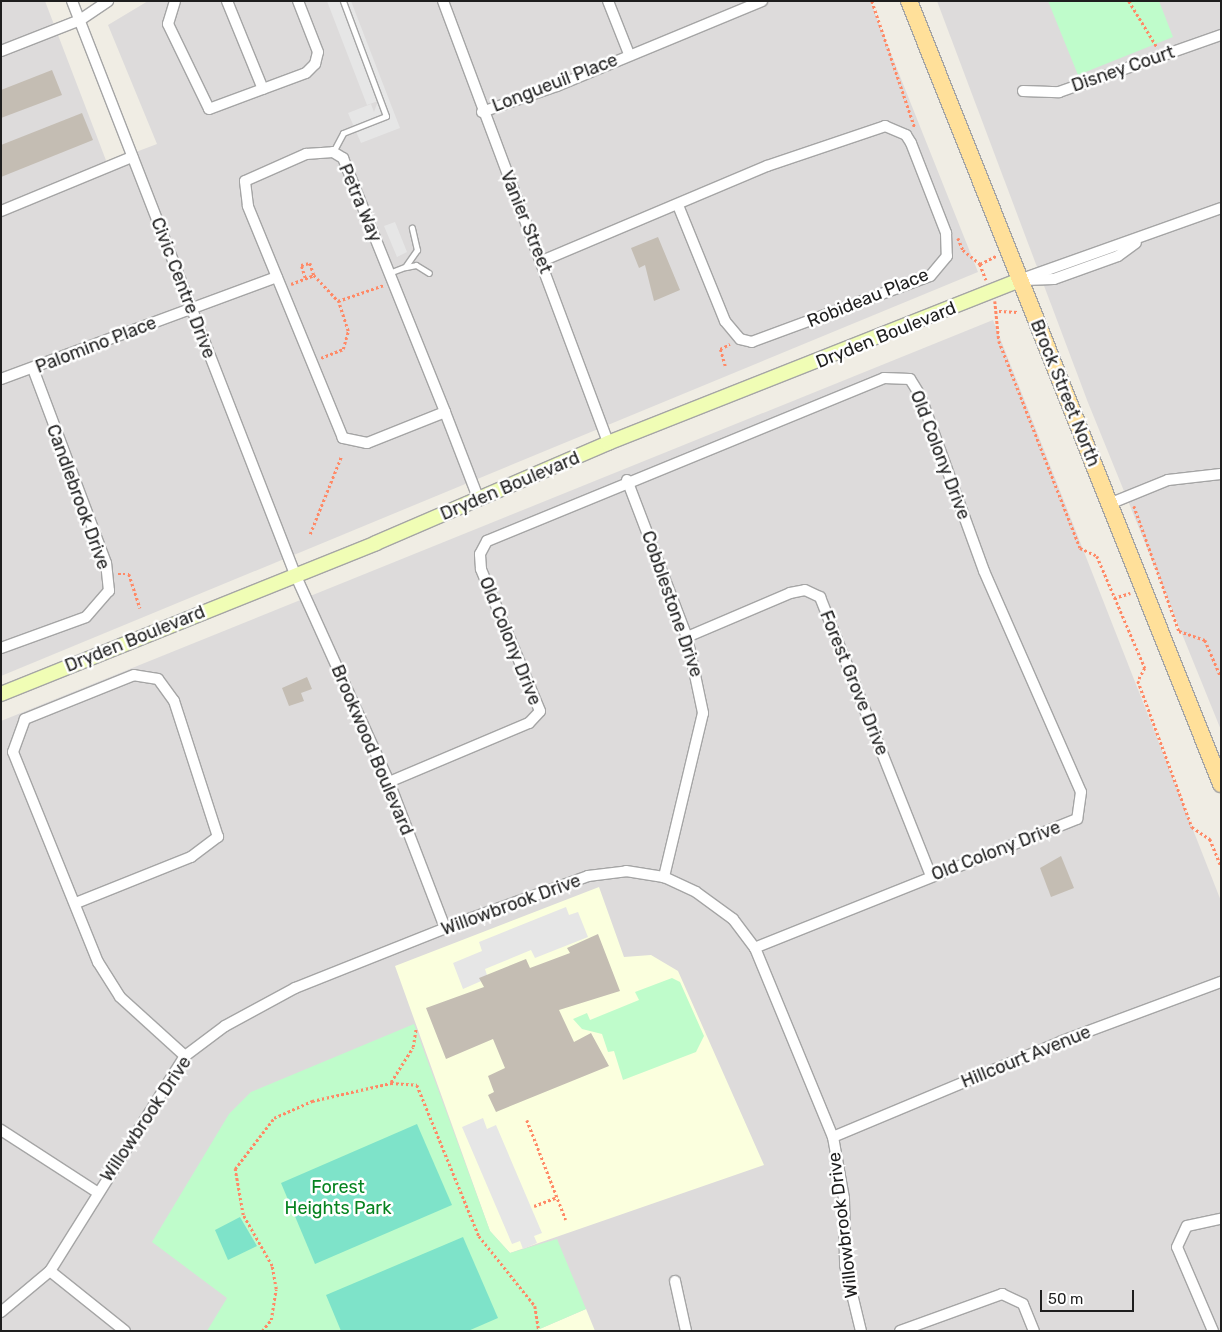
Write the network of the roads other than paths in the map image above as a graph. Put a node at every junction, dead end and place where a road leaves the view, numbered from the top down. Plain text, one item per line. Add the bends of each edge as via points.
1 (72, 1) edge
2 (108, 1) edge
3 (174, 1) edge
4 (227, 1) edge
5 (298, 1) edge
6 (342, 1) edge
7 (442, 1) edge
8 (608, 1) edge
9 (762, 1) edge
10 (910, 1) edge
11 (80, 20) junction
12 (1221, 35) edge
13 (1, 51) edge
14 (629, 54) junction
15 (262, 89) junction
16 (1023, 91) dead end
17 (482, 112) junction
18 (334, 152) junction
19 (132, 156) junction
20 (678, 205) junction
21 (1221, 208) edge
22 (1, 211) edge
23 (412, 228) dead end
24 (542, 261) junction
25 (405, 267) junction
26 (429, 273) dead end
27 (277, 277) junction
28 (391, 278) junction
29 (1019, 280) junction
30 (190, 309) junction
31 (33, 369) junction
32 (1, 379) edge
33 (445, 412) junction
34 (608, 442) junction
35 (1221, 474) edge
36 (627, 480) junction
37 (479, 500) junction
38 (1109, 504) junction
39 (295, 574) junction
40 (687, 637) junction
41 (1, 648) edge
42 (1, 694) edge
43 (388, 782) junction
44 (1221, 784) edge
45 (931, 876) junction
46 (664, 877) junction
47 (76, 903) junction
48 (445, 928) junction
49 (755, 948) junction
50 (1221, 982) edge
51 (185, 1056) junction
52 (1, 1130) edge
53 (833, 1138) junction
54 (97, 1192) junction
55 (1221, 1219) edge
56 (50, 1271) junction
57 (675, 1281) dead end
58 (1, 1312) edge
59 (126, 1331) edge
60 (686, 1331) edge
61 (861, 1331) edge
62 (900, 1331) edge
63 (1034, 1331) edge
64 (1213, 1331) edge

1 - 11 street, Civic Centre Drive
2 - 11 street
3 - 15 street via 168,24 209,109
4 - 15 street
5 - 15 street via 318,52 315,64 306,73
6 - 18 lane via 386,116 343,133
7 - 17 street, Vanier Street
8 - 14 street, Longueuil Place
9 - 14 street, Longueuil Place
10 - 29 main road, Brock Street North
11 - 13 street
11 - 19 street, Civic Centre Drive
12 - 16 street, Disney Court via 1059,92
14 - 17 street, Longueuil Place via 557,86
17 - 24 street, Vanier Street
18 - 27 street, Petra Way via 306,154 245,181 248,206
18 - 28 street, Petra Way via 343,158
19 - 22 street
19 - 30 street, Civic Centre Drive
20 - 20 street, Robideau Place via 725,321 740,339 752,342 773,337 930,276 947,256 946,233 911,143 896,130 875,127 767,166
20 - 24 street, Robideau Place
21 - 29 street via 1139,241 1115,244
23 - 25 lane via 417,250
24 - 34 street, Vanier Street
25 - 26 lane via 416,265
25 - 28 lane
27 - 30 street
27 - 33 street, Petra Way via 338,430 349,442 367,443
28 - 33 street, Petra Way
29 - 34 street, Dryden Boulevard
29 - 38 main road, Brock Street North
30 - 31 street, Palomino Place
30 - 39 street, Civic Centre Drive
31 - 32 street, Palomino Place
31 - 41 street, Candlebrook Drive via 107,573 109,591 86,617
33 - 37 street, Petra Way
34 - 37 street, Dryden Boulevard
35 - 38 street via 1168,480
36 - 40 street, Cobblestone Drive
36 - 43 street, Old Colony Drive via 487,540 480,554 481,569 540,711 529,723
36 - 45 street, Old Colony Drive via 884,378 910,379 920,395 984,572 1081,792 1077,819
37 - 39 street, Dryden Boulevard
38 - 44 main road, Brock Street North
39 - 42 street, Dryden Boulevard
39 - 43 street, Brookwood Boulevard
40 - 45 street, Forest Grove Drive via 790,593 805,590 820,597
40 - 46 street, Cobblestone Drive via 703,713
43 - 48 street, Brookwood Boulevard
45 - 49 street, Old Colony Drive
46 - 48 street, Willowbrook Drive via 626,871 588,876
46 - 49 street, Willowbrook Drive via 696,892 733,919
47 - 47 street via 191,857 218,837 174,701 158,679 134,675 25,719 13,752
47 - 51 street via 98,962 120,997
48 - 51 street, Willowbrook Drive via 294,988 225,1026
49 - 53 street, Willowbrook Drive
50 - 53 street, Hillcourt Avenue via 1062,1041
51 - 54 street, Willowbrook Drive
52 - 54 street
53 - 61 street, Willowbrook Drive via 844,1198 845,1265
54 - 56 street, Willowbrook Drive
55 - 64 street via 1187,1226 1177,1247
56 - 58 street, Willowbrook Drive
56 - 59 street
57 - 60 street
62 - 63 street via 1002,1294 1023,1304

